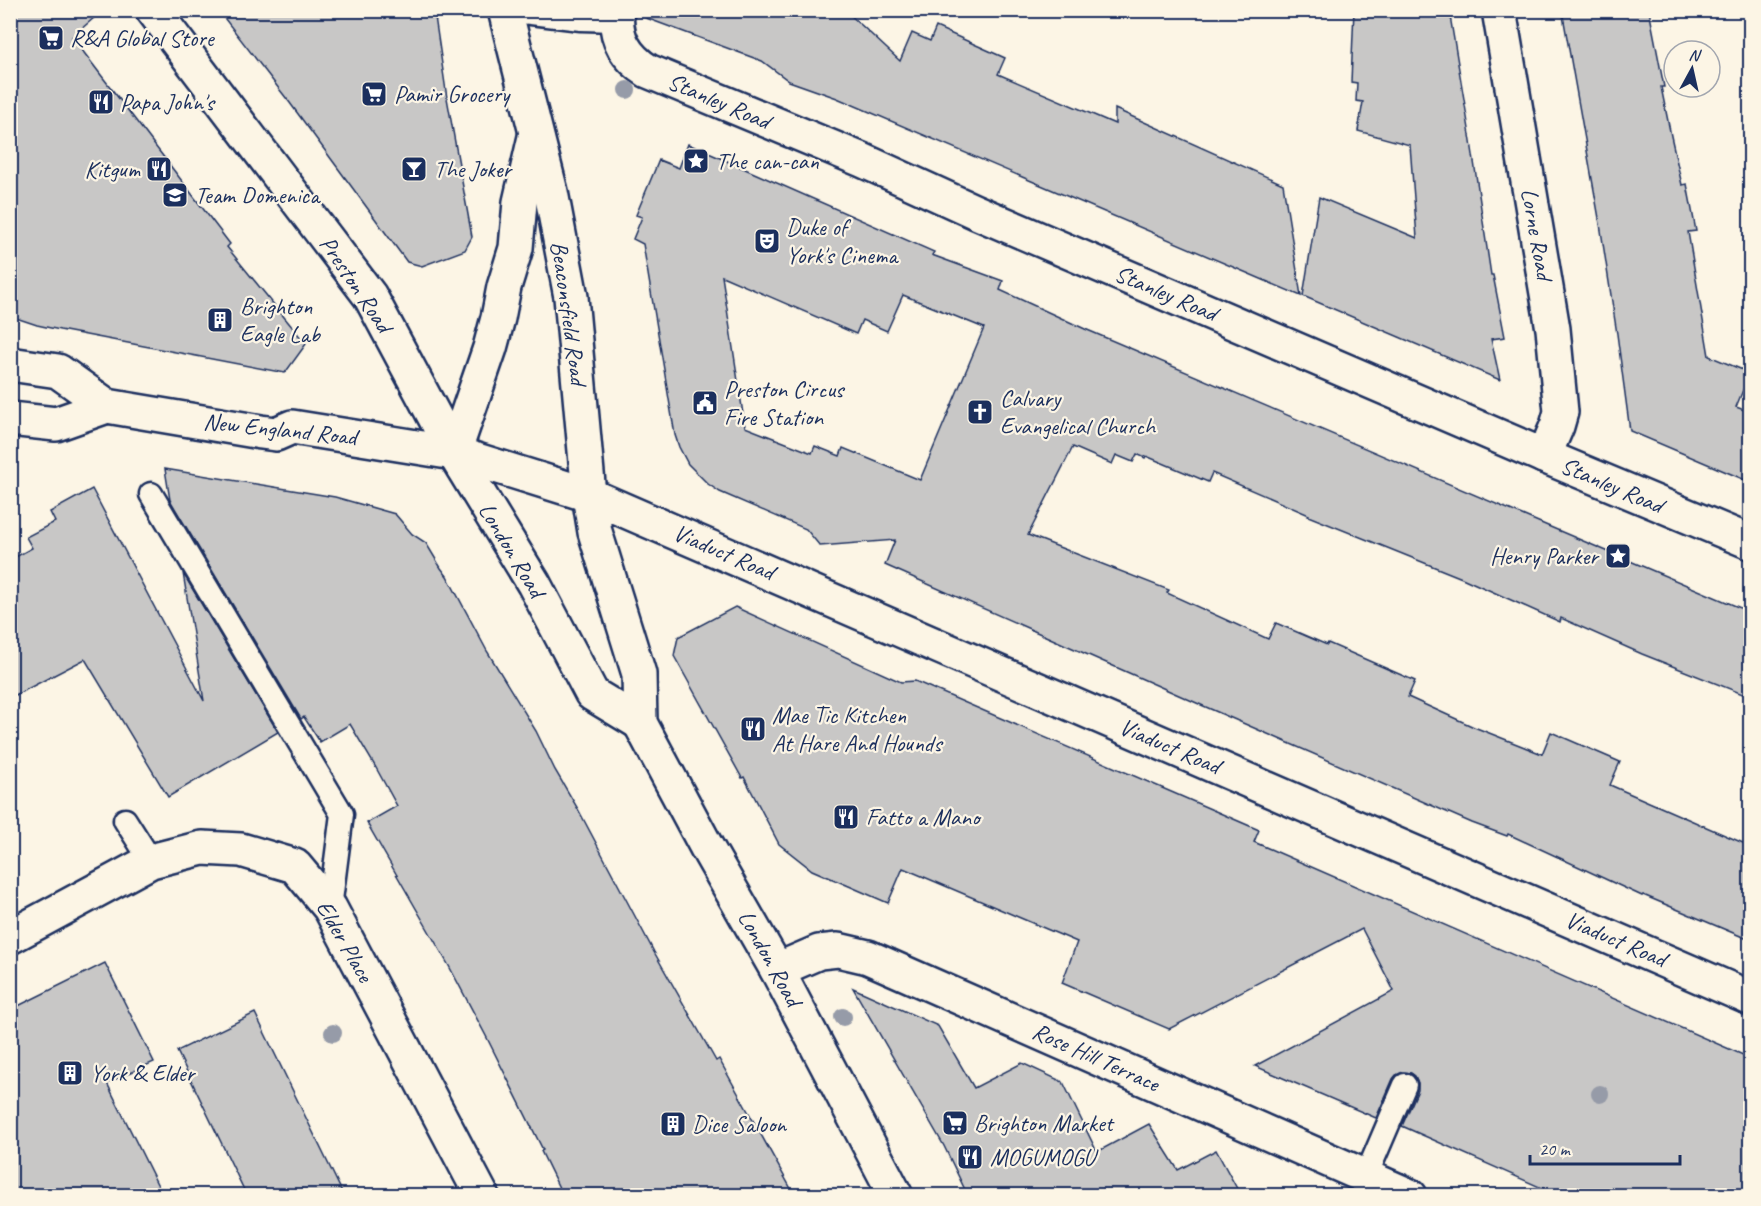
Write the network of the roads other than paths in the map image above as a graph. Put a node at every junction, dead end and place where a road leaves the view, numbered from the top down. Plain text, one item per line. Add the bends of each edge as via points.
1 (153, 10) edge
2 (505, 10) edge
3 (1499, 10) edge
4 (616, 15) edge
5 (536, 133) junction
6 (10, 364) edge
7 (106, 406) junction
8 (10, 419) edge
9 (454, 453) junction
10 (1544, 456) junction
11 (151, 494) dead end
12 (590, 495) junction
13 (1750, 543) edge
14 (640, 723) junction
15 (125, 820) dead end
16 (151, 861) junction
17 (330, 909) junction
18 (10, 937) edge
19 (777, 970) junction
20 (1750, 998) edge
21 (1405, 1085) dead end
22 (1366, 1176) junction
23 (482, 1196) edge
24 (896, 1196) edge
25 (1410, 1196) edge

1 - 9 main road, Preston Road via 370,296
2 - 4 lane via 581,19
2 - 5 main road, Beaconsfield Road
3 - 10 main road, Lorne Road via 1559,376 1561,412
4 - 10 main road, Stanley Road via 626,52 648,71
5 - 9 main road, Beaconsfield Road via 520,202 516,249 490,348
5 - 12 main road, Beaconsfield Road via 571,297
6 - 7 main road, New England Road via 58,371
7 - 8 main road, New England Road via 56,424
7 - 9 main road, New England Road via 261,432 276,434 292,427
9 - 12 main road, New England Road
9 - 14 main road, London Road via 534,584 592,694
10 - 13 main road, Stanley Road
11 - 17 lane via 342,814
12 - 14 main road, London Road via 596,532 639,674
12 - 20 main road, Viaduct Road
14 - 19 main road, London Road
15 - 16 lane
16 - 17 main road, Elder Place via 202,848 241,850 295,866
16 - 18 main road, Elder Place
17 - 23 main road, Elder Place
19 - 22 main road, Rose Hill Terrace via 819,952 838,950 868,957
19 - 24 main road, London Road
21 - 22 lane
22 - 25 main road, Rose Hill Terrace

